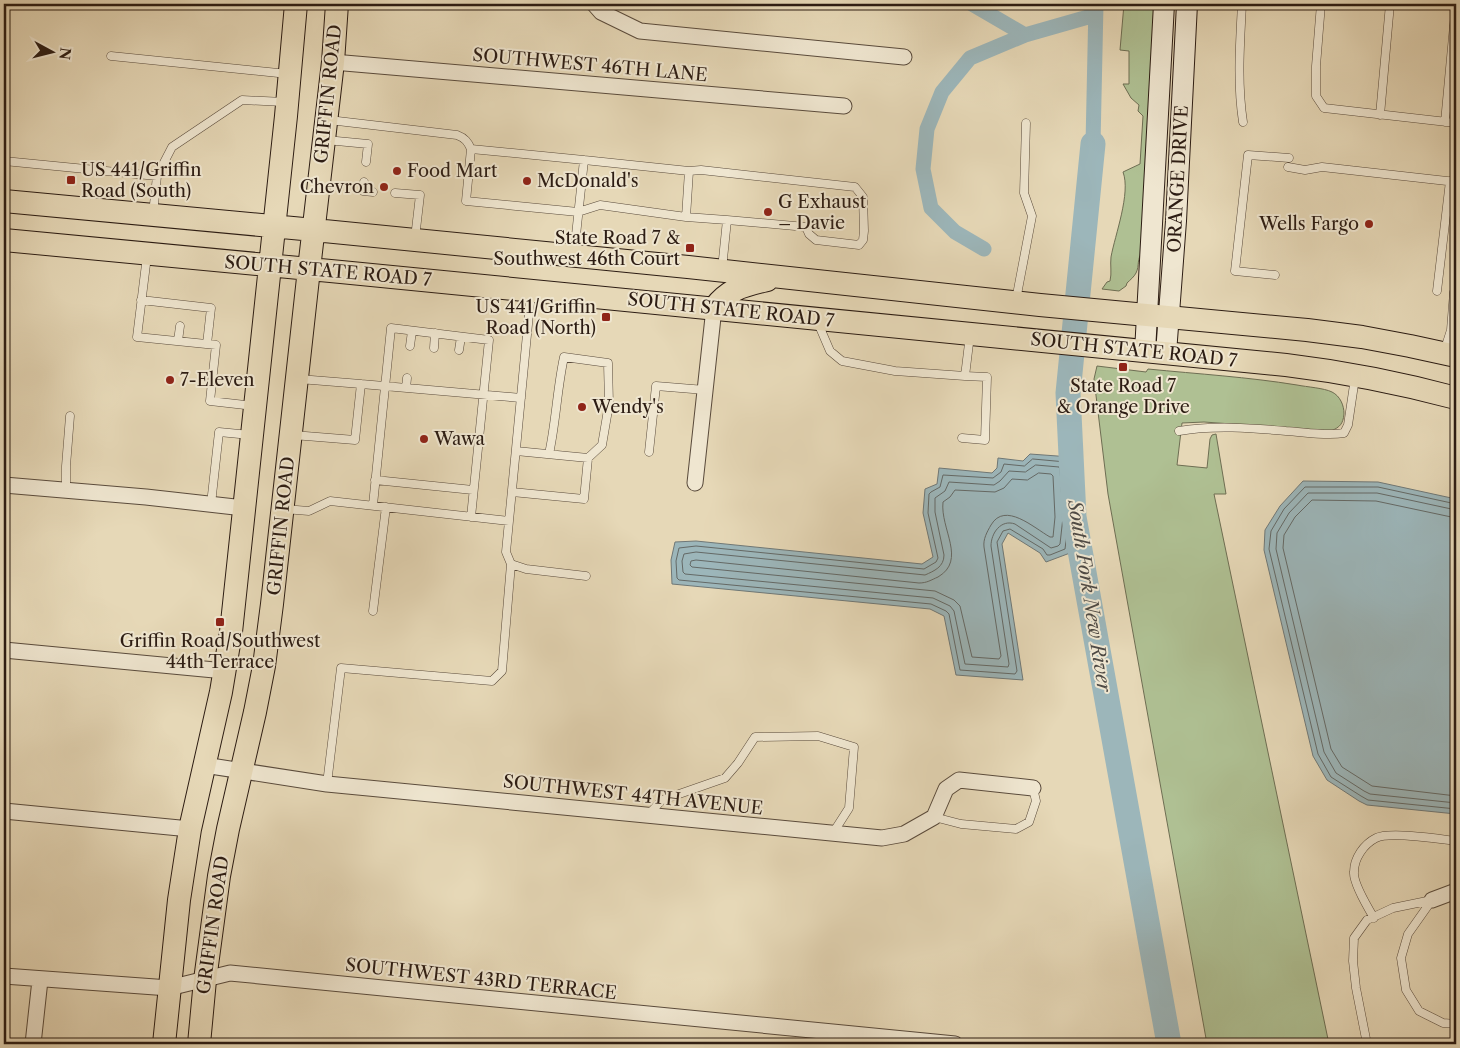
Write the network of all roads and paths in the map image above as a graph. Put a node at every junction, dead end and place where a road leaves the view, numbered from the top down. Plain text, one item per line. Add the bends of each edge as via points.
1 (296, 4) edge
2 (338, 4) edge
3 (594, 4) edge
4 (1164, 4) edge
5 (1187, 4) edge
6 (1242, 4) edge
7 (1321, 4) edge
8 (1390, 4) edge
9 (1456, 4) edge
10 (111, 56) dead end
11 (904, 56) dead end
12 (333, 62) junction
13 (290, 74) junction
14 (1160, 87) junction
15 (287, 103) junction
16 (844, 106) dead end
17 (1380, 114) junction
18 (1181, 121) junction
19 (1243, 122) dead end
20 (1444, 122) junction
21 (1026, 123) dead end
22 (1456, 123) edge
23 (325, 130) junction
24 (472, 149) junction
25 (1289, 158) dead end
26 (584, 160) junction
27 (4, 161) edge
28 (366, 162) dead end
29 (1288, 167) dead end
30 (689, 171) junction
31 (157, 176) junction
32 (364, 182) dead end
33 (1453, 182) edge
34 (373, 192) dead end
35 (395, 193) dead end
36 (4, 201) edge
37 (578, 212) junction
38 (152, 215) junction
39 (686, 217) junction
40 (727, 220) junction
41 (275, 227) junction
42 (314, 230) junction
43 (4, 240) edge
44 (415, 240) junction
45 (147, 254) junction
46 (573, 256) junction
47 (271, 265) junction
48 (309, 269) junction
49 (721, 271) junction
50 (1275, 275) dead end
51 (780, 277) junction
52 (531, 291) junction
53 (1438, 291) dead end
54 (1454, 292) dead end
55 (141, 300) junction
56 (1015, 302) junction
57 (714, 308) junction
58 (1158, 315) junction
59 (816, 318) junction
60 (180, 326) dead end
61 (412, 331) junction
62 (435, 333) junction
63 (970, 333) junction
64 (461, 337) junction
65 (178, 341) junction
66 (207, 344) junction
67 (410, 346) dead end
68 (434, 348) dead end
69 (459, 350) dead end
70 (1156, 352) junction
71 (1450, 355) edge
72 (965, 376) junction
73 (1355, 376) junction
74 (297, 378) junction
75 (407, 378) dead end
76 (431, 380) dead end
77 (455, 383) dead end
78 (361, 384) junction
79 (385, 386) junction
80 (406, 388) junction
81 (430, 390) junction
82 (705, 390) junction
83 (454, 392) junction
84 (483, 394) junction
85 (521, 398) junction
86 (1456, 398) edge
87 (256, 406) junction
88 (70, 416) dead end
89 (1179, 431) dead end
90 (291, 434) junction
91 (252, 435) junction
92 (962, 438) dead end
93 (516, 451) junction
94 (649, 452) dead end
95 (549, 454) junction
96 (588, 458) junction
97 (375, 480) junction
98 (695, 483) dead end
99 (4, 485) edge
100 (66, 490) junction
101 (473, 490) junction
102 (512, 492) junction
103 (211, 504) junction
104 (373, 505) junction
105 (386, 507) junction
106 (244, 508) junction
107 (282, 509) junction
108 (471, 517) junction
109 (509, 521) junction
110 (511, 564) junction
111 (586, 576) dead end
112 (373, 611) dead end
113 (4, 650) edge
114 (225, 671) junction
115 (204, 765) junction
116 (242, 771) junction
117 (327, 784) junction
118 (1033, 788) joint
119 (4, 811) edge
120 (648, 815) junction
121 (934, 817) junction
122 (190, 829) junction
123 (833, 833) junction
124 (1456, 841) edge
125 (1456, 891) edge
126 (1432, 900) junction
127 (1374, 918) junction
128 (4, 976) edge
129 (40, 980) junction
130 (204, 980) junction
131 (169, 988) junction
132 (1456, 1024) edge
133 (33, 1044) edge
134 (164, 1044) edge
135 (200, 1044) edge
136 (955, 1044) edge
137 (1367, 1044) edge

1 - 13 main road, GRIFFIN ROAD
2 - 12 main road, GRIFFIN ROAD
3 - 11 street via 601,12 640,31
4 - 14 street, ORANGE DRIVE
5 - 18 street, ORANGE DRIVE
6 - 19 lane
7 - 17 lane via 1316,96 1324,108
8 - 17 lane
9 - 20 lane
10 - 13 lane
12 - 16 street, SOUTHWEST 46TH LANE
12 - 23 main road, GRIFFIN ROAD
13 - 15 main road, GRIFFIN ROAD
14 - 18 street via 1166,104
14 - 58 street, ORANGE DRIVE
15 - 31 lane via 242,100 172,147
15 - 41 main road, GRIFFIN ROAD
17 - 20 lane
18 - 58 street, ORANGE DRIVE via 1176,221
20 - 22 lane
21 - 56 lane via 1024,193 1032,216
23 - 24 lane via 457,135
23 - 28 lane via 368,144
23 - 42 main road, GRIFFIN ROAD
24 - 26 lane
24 - 37 lane via 466,201
25 - 50 lane via 1248,155 1246,165 1235,272
26 - 30 lane
26 - 37 lane
27 - 31 lane
29 - 33 lane via 1305,170 1322,167
30 - 39 lane
30 - 40 lane via 855,188 863,197 864,231 859,244 816,240 806,227
31 - 38 lane
32 - 34 lane via 363,191
33 - 53 lane
35 - 44 lane via 420,195
36 - 38 main road, SOUTH STATE ROAD 7
37 - 39 lane via 600,205
37 - 46 lane
38 - 41 main road, SOUTH STATE ROAD 7
39 - 40 lane
40 - 49 lane
41 - 42 main road, SOUTH STATE ROAD 7
41 - 47 main road, GRIFFIN ROAD
42 - 44 main road, SOUTH STATE ROAD 7
42 - 48 main road, GRIFFIN ROAD
43 - 45 main road, SOUTH STATE ROAD 7
44 - 46 main road, SOUTH STATE ROAD 7
45 - 47 main road, SOUTH STATE ROAD 7
45 - 55 lane
46 - 49 main road, SOUTH STATE ROAD 7
47 - 48 main road, SOUTH STATE ROAD 7
47 - 87 main road, GRIFFIN ROAD
48 - 52 main road, SOUTH STATE ROAD 7
48 - 74 main road, GRIFFIN ROAD
49 - 51 main road, SOUTH STATE ROAD 7
51 - 56 main road, SOUTH STATE ROAD 7
51 - 57 main road via 739,287 722,297
52 - 57 main road, SOUTH STATE ROAD 7
52 - 85 lane
54 - 71 lane
55 - 65 lane via 137,337
55 - 66 lane via 181,309 211,308
56 - 58 main road, SOUTH STATE ROAD 7
57 - 59 main road, SOUTH STATE ROAD 7
57 - 82 street
58 - 70 street, ORANGE DRIVE
58 - 71 main road, SOUTH STATE ROAD 7 via 1362,337
59 - 63 main road, SOUTH STATE ROAD 7
59 - 72 lane via 830,351 842,361 895,371
60 - 65 lane
61 - 62 lane
61 - 67 lane
61 - 79 lane via 391,328
62 - 64 lane
62 - 68 lane
63 - 70 main road, SOUTH STATE ROAD 7
63 - 72 lane
64 - 69 lane
64 - 84 lane via 489,340
65 - 66 lane
66 - 87 lane via 216,345 210,401
70 - 73 main road, SOUTH STATE ROAD 7 via 1286,365
72 - 92 lane via 987,377 985,440
73 - 86 main road, SOUTH STATE ROAD 7
73 - 89 lane via 1344,433 1215,428
74 - 78 lane
74 - 90 main road, GRIFFIN ROAD
75 - 80 lane
76 - 81 lane
77 - 83 lane
78 - 79 lane
78 - 90 lane via 355,440
79 - 80 lane
79 - 97 lane
80 - 81 lane
81 - 83 lane
82 - 94 lane via 656,386
82 - 98 street
83 - 84 lane
84 - 85 lane
84 - 101 lane
85 - 93 lane
87 - 91 main road, GRIFFIN ROAD
88 - 100 lane
90 - 107 main road, GRIFFIN ROAD
91 - 103 lane via 219,432
91 - 106 main road, GRIFFIN ROAD
93 - 95 lane
93 - 102 lane
95 - 96 lane
95 - 96 lane via 564,357 608,363 609,404 602,445
96 - 102 lane via 584,499
97 - 101 lane
97 - 104 lane
99 - 100 street
100 - 103 street
101 - 108 lane
102 - 109 lane
103 - 106 street
104 - 105 lane
104 - 107 lane via 330,501 309,511
105 - 108 lane
105 - 112 lane
106 - 114 main road, GRIFFIN ROAD
107 - 116 main road, GRIFFIN ROAD via 264,666
108 - 109 lane
109 - 110 lane via 506,552
110 - 111 lane via 526,569
110 - 117 lane via 502,671 492,681 366,666 341,668
113 - 114 street
114 - 115 main road, GRIFFIN ROAD
115 - 116 street, SOUTHWEST 44TH AVENUE
115 - 122 main road, GRIFFIN ROAD
116 - 117 street, SOUTHWEST 44TH AVENUE
116 - 130 main road, GRIFFIN ROAD via 219,876
117 - 120 street, SOUTHWEST 44TH AVENUE
118 - 121 street via 959,780 946,790
118 - 121 lane via 1036,801 1029,822 1016,829 961,824
119 - 122 street
120 - 123 street, SOUTHWEST 44TH AVENUE
120 - 123 lane via 662,800 725,778 755,737 818,736 854,747 849,808
121 - 123 street, SOUTHWEST 44TH AVENUE via 904,834 882,838
122 - 131 main road, GRIFFIN ROAD
124 - 127 lane via 1395,835 1377,837 1360,852 1354,873
125 - 126 street
126 - 127 lane via 1393,908
126 - 132 lane via 1408,934 1402,958 1406,990 1419,1011 1443,1023
127 - 137 lane via 1367,920 1354,938 1356,988
128 - 129 street, SOUTHWEST 43RD TERRACE
129 - 131 street, SOUTHWEST 43RD TERRACE
129 - 133 street
130 - 131 street, SOUTHWEST 43RD TERRACE
130 - 135 main road, GRIFFIN ROAD
130 - 136 street, SOUTHWEST 43RD TERRACE via 230,973
131 - 134 main road, GRIFFIN ROAD

